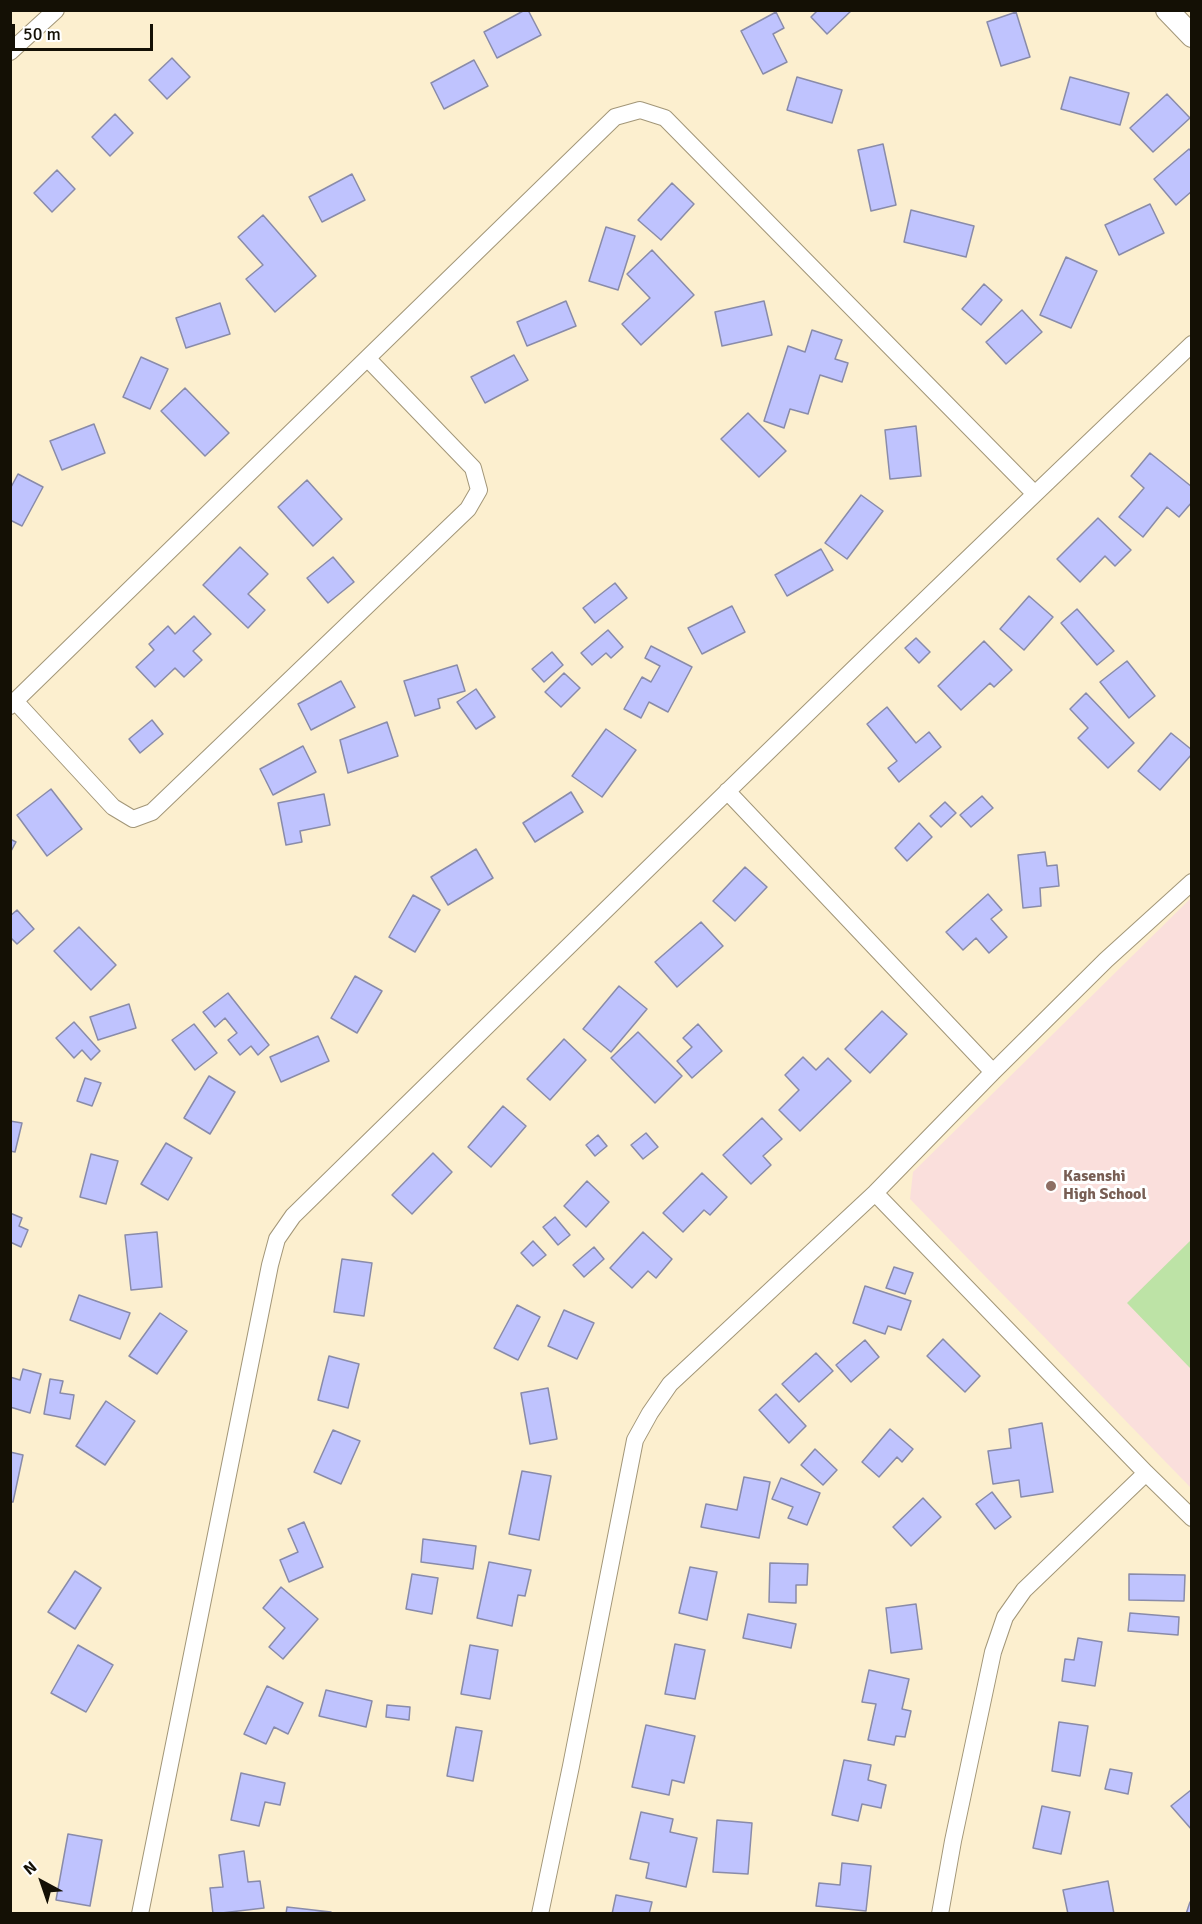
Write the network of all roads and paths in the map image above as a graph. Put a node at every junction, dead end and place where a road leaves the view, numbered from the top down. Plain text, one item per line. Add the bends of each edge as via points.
1 (56, 10) edge
2 (1167, 10) edge
3 (1191, 36) edge
4 (10, 52) edge
5 (1191, 345) edge
6 (368, 359) junction
7 (1034, 494) junction
8 (13, 704) edge
9 (727, 791) junction
10 (1191, 882) edge
11 (993, 1072) junction
12 (875, 1192) junction
13 (1146, 1473) junction
14 (1191, 1518) edge
15 (140, 1914) edge
16 (540, 1914) edge
17 (940, 1914) edge

1 - 4 street
2 - 3 main road
5 - 7 street
6 - 7 street via 615,117 640,110 665,118
6 - 8 street
6 - 8 street via 473,468 479,490 468,509 152,812 133,819 113,807
7 - 9 street
9 - 11 street
9 - 15 street via 293,1216 277,1239
10 - 11 street
11 - 12 street
12 - 13 street
12 - 16 street via 670,1384 635,1440
13 - 14 street
13 - 17 street via 1024,1590 1005,1617 993,1652

